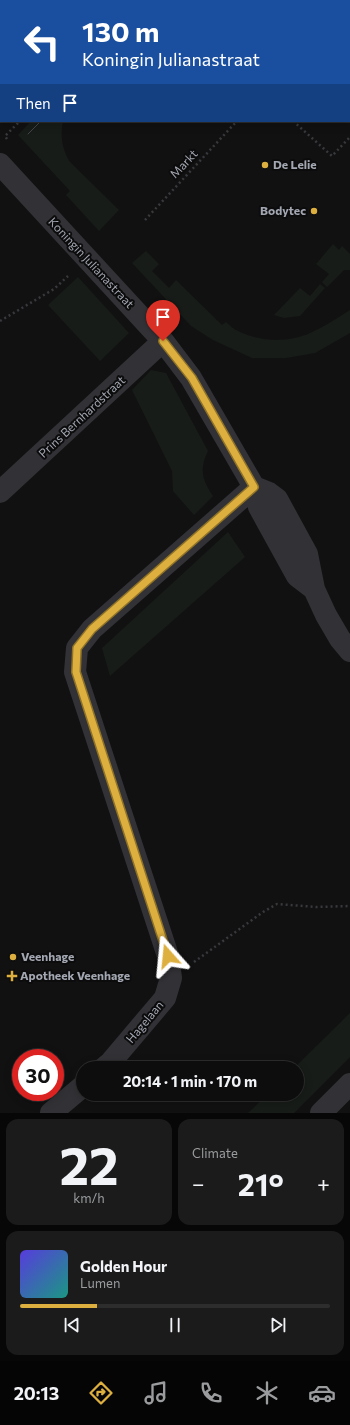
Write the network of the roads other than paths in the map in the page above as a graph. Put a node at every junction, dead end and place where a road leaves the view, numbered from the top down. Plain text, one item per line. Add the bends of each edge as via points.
1 (0, 164) edge
2 (163, 341) junction
3 (254, 487) junction
4 (0, 492) edge
5 (350, 651) edge
6 (112, 1061) edge
7 (350, 1084) edge
8 (76, 1092) edge
9 (51, 1113) edge
10 (321, 1113) edge

1 - 2 street, Koningin Julianastraat
2 - 3 street, Koningin Julianastraat via 192,378
2 - 4 street, Prins Bernhardstraat
3 - 5 street, Koningin Julianastraat via 260,506 298,576 314,589 326,615
3 - 6 street, Hagelaan via 92,629 77,648 76,672 168,956 171,978 165,998
7 - 10 street
8 - 9 street

